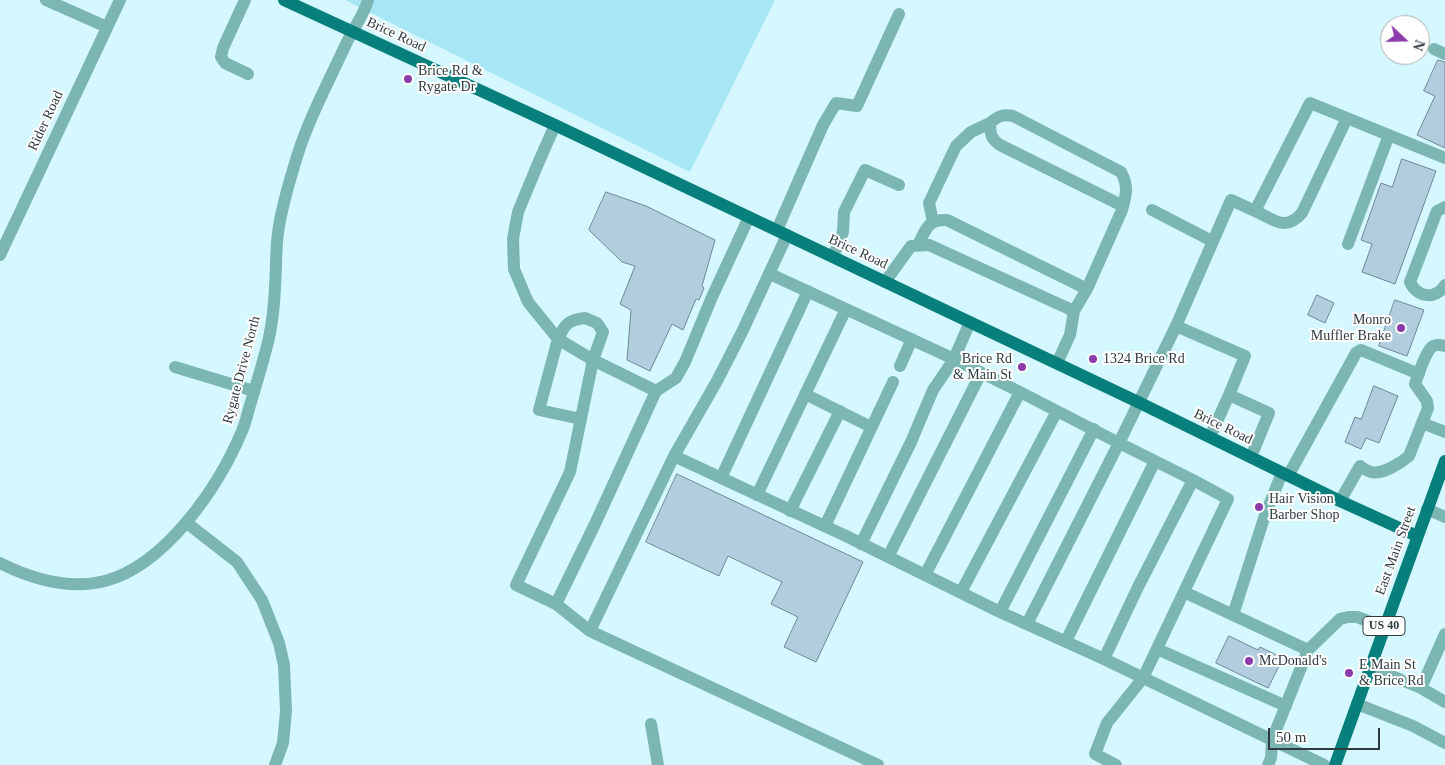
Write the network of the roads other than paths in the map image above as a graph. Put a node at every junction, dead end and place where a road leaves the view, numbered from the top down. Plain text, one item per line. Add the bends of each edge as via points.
1 (46, 0) edge
2 (120, 0) edge
3 (245, 0) edge
4 (284, 0) edge
5 (368, 0) edge
6 (899, 14) dead end
7 (107, 27) junction
8 (352, 32) junction
9 (248, 74) dead end
10 (1347, 118) junction
11 (990, 123) junction
12 (555, 125) junction
13 (1389, 135) junction
14 (1445, 158) edge
15 (899, 185) dead end
16 (1123, 206) junction
17 (1445, 206) edge
18 (1152, 210) dead end
19 (1255, 211) junction
20 (749, 217) junction
21 (932, 222) junction
22 (782, 233) junction
23 (1212, 241) junction
24 (1348, 244) dead end
25 (918, 245) junction
26 (0, 255) edge
27 (833, 257) junction
28 (770, 274) junction
29 (885, 282) junction
30 (1445, 285) edge
31 (1087, 289) junction
32 (808, 292) junction
33 (846, 309) junction
34 (1074, 311) junction
35 (970, 322) junction
36 (1176, 326) junction
37 (558, 339) junction
38 (912, 339) junction
39 (1445, 346) edge
40 (954, 359) junction
41 (593, 360) junction
42 (1057, 363) junction
43 (175, 366) dead end
44 (900, 366) dead end
45 (981, 373) junction
46 (1419, 374) junction
47 (893, 382) dead end
48 (254, 391) junction
49 (656, 391) junction
50 (1020, 392) junction
51 (805, 394) junction
52 (1229, 395) junction
53 (1138, 402) junction
54 (840, 411) junction
55 (1057, 411) junction
56 (580, 419) junction
57 (1422, 423) junction
58 (872, 426) junction
59 (1094, 429) junction
60 (1445, 432) edge
61 (1210, 437) junction
62 (1119, 443) junction
63 (674, 456) junction
64 (1251, 457) junction
65 (1156, 461) junction
66 (1445, 461) edge
67 (1285, 474) junction
68 (721, 478) junction
69 (1193, 480) junction
70 (757, 495) junction
71 (1340, 501) junction
72 (1427, 509) junction
73 (790, 510) junction
74 (1445, 517) edge
75 (187, 523) junction
76 (825, 526) junction
77 (1417, 536) junction
78 (861, 544) junction
79 (888, 557) junction
80 (0, 563) edge
81 (925, 575) junction
82 (961, 592) junction
83 (1184, 592) junction
84 (556, 604) junction
85 (1000, 612) junction
86 (1233, 614) junction
87 (1027, 624) junction
88 (1384, 627) junction
89 (590, 630) junction
90 (1445, 634) edge
91 (1066, 641) junction
92 (1157, 649) junction
93 (1308, 650) junction
94 (1104, 658) junction
95 (1370, 667) junction
96 (1143, 678) junction
97 (1421, 688) junction
98 (1445, 702) edge
99 (1357, 704) junction
100 (1286, 706) junction
101 (651, 724) dead end
102 (1272, 740) junction
103 (1445, 743) edge
104 (275, 765) edge
105 (658, 765) edge
106 (878, 765) edge
107 (1116, 765) edge
108 (1268, 765) edge
109 (1324, 765) edge
110 (1335, 765) edge

1 - 7 street
2 - 7 street, Rider Road
3 - 9 street via 221,57 225,63
4 - 8 main road, Brice Road
5 - 8 street, Rygate Drive North
6 - 22 street via 857,106 836,103 823,125
7 - 26 street, Rider Road
8 - 12 main road, Brice Road
8 - 48 street, Rygate Drive North via 313,114 296,157 283,204 270,332
10 - 13 street
10 - 19 street via 1302,213 1288,224
10 - 19 street via 1310,103
11 - 16 street via 994,141 1000,145
11 - 16 street via 998,116 1013,116 1121,172 1127,182
11 - 21 street via 971,132 956,146 929,203
12 - 20 main road, Brice Road
12 - 37 street via 518,212 513,239 514,269 528,302
13 - 14 street
13 - 24 street
15 - 27 street via 865,170 844,212 843,232
16 - 31 street
17 - 30 street via 1438,211 1410,282 1413,289 1431,295
18 - 23 street
19 - 23 street via 1231,200
20 - 22 main road, Brice Road
20 - 49 street via 685,362 676,378
21 - 25 street
21 - 31 street via 947,220
22 - 27 main road, Brice Road
22 - 28 street
23 - 36 street
25 - 29 street via 911,246
25 - 34 street via 929,245
27 - 29 main road, Brice Road
28 - 32 street
28 - 63 street via 717,381
29 - 35 main road, Brice Road
31 - 34 street
32 - 33 street
32 - 68 street
33 - 38 street
33 - 51 street
34 - 42 street via 1070,335
35 - 40 street
35 - 42 main road, Brice Road
36 - 52 street via 1245,356
36 - 53 street
37 - 41 street
37 - 41 street via 564,325 574,319 585,318 597,323 603,332
37 - 56 street via 539,410
38 - 40 street
38 - 44 street
39 - 46 street via 1433,346 1428,351
40 - 45 street
40 - 78 street via 933,390
41 - 49 street
41 - 56 street
42 - 53 main road, Brice Road
43 - 48 street
45 - 50 street
45 - 79 street
46 - 57 street via 1415,384 1428,408
46 - 67 street via 1361,350 1356,353
47 - 58 street
48 - 75 street, Rygate Drive North via 242,430 225,468
49 - 84 street
50 - 55 street
50 - 81 street
51 - 54 street
51 - 70 street
52 - 61 street
52 - 64 street via 1269,413
53 - 61 main road, Brice Road
53 - 62 street
54 - 58 street
54 - 73 street
55 - 59 street
55 - 82 street
56 - 84 street via 570,472 516,585
57 - 60 street
57 - 71 street via 1409,456 1380,472 1360,466
58 - 76 street
59 - 62 street
59 - 85 street
61 - 64 main road, Brice Road
62 - 65 street
62 - 87 street
63 - 68 street
63 - 89 street
64 - 67 main road, Brice Road
65 - 69 street
65 - 91 street
66 - 72 main road, East Main Street / US 40
67 - 71 main road, Brice Road
67 - 86 street via 1265,515
68 - 70 street
69 - 83 street via 1228,499
69 - 94 street
70 - 73 street
71 - 77 main road, Brice Road
72 - 74 street
72 - 77 main road, East Main Street / US 40
73 - 76 street
75 - 80 street, Rygate Drive North via 150,558 105,581 58,584
75 - 104 street via 237,562 262,600 279,643 284,665 286,711 283,743
76 - 78 street
77 - 88 main road, East Main Street / US 40
78 - 79 street
79 - 81 street
81 - 82 street
82 - 85 street
83 - 86 street
83 - 92 street
84 - 89 street
85 - 87 street
86 - 93 street
87 - 91 street
88 - 93 street via 1356,617 1340,619
88 - 95 main road, East Main Street / US 40
89 - 106 street
90 - 97 street
91 - 94 street
92 - 96 street
92 - 100 street
93 - 100 street
94 - 96 street
95 - 97 street
95 - 99 main road, East Main Street / US 40
96 - 102 street
96 - 107 street via 1107,723 1094,754
97 - 98 street
99 - 103 street via 1413,726
99 - 110 main road, East Main Street / US 40
100 - 102 street
101 - 105 street
102 - 108 street
102 - 109 street

